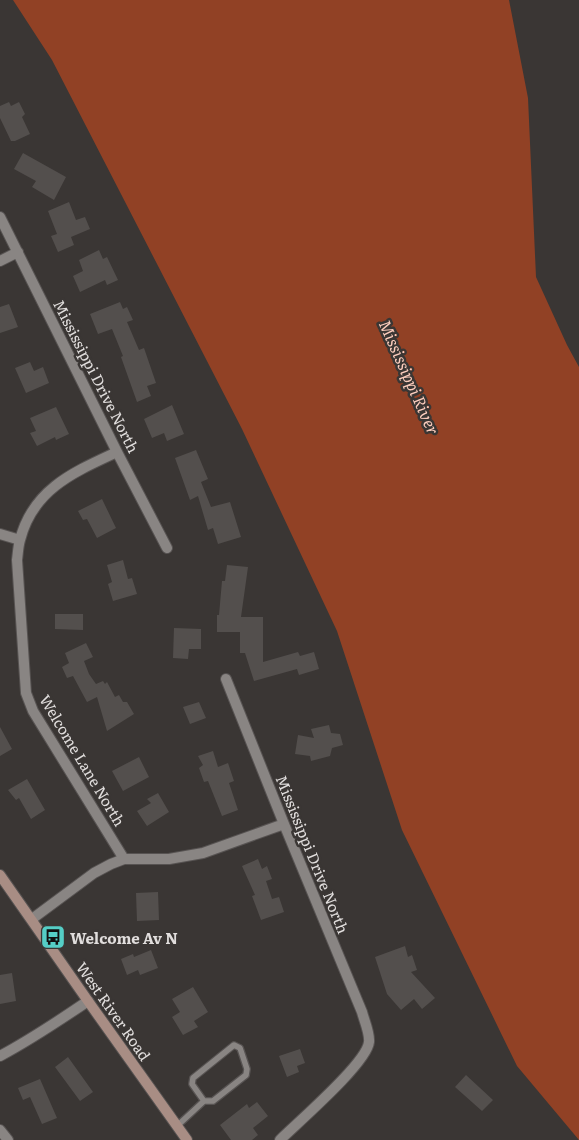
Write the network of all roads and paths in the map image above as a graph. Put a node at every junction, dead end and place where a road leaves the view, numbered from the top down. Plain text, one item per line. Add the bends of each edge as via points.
1 (0, 217) edge
2 (18, 252) junction
3 (0, 261) edge
4 (117, 452) junction
5 (0, 534) edge
6 (20, 540) junction
7 (167, 548) dead end
8 (226, 679) dead end
9 (284, 824) junction
10 (124, 859) junction
11 (0, 875) edge
12 (32, 919) junction
13 (88, 1001) junction
14 (0, 1056) edge
15 (204, 1101) junction
16 (177, 1126) junction
17 (0, 1130) edge
18 (8, 1140) edge
19 (187, 1140) edge
20 (280, 1140) edge

1 - 2 street, Mississippi Drive North
2 - 3 street
2 - 4 street, Mississippi Drive North
4 - 6 street, Welcome Lane North via 80,469 44,495 31,514
4 - 7 street, Mississippi Drive North
5 - 6 street
6 - 10 street, Welcome Lane North via 17,560 26,693 33,711
8 - 9 street, Mississippi Drive North
9 - 10 street via 203,853 169,859
9 - 20 street, Mississippi Drive North via 362,1012 369,1042 365,1053 340,1083
10 - 12 street via 94,873
11 - 12 main road, West River Road
12 - 13 main road, West River Road
13 - 14 street
13 - 16 main road, West River Road
15 - 15 lane via 213,1101 246,1075 240,1048 234,1045 193,1078 192,1084
15 - 16 lane
16 - 19 main road, West River Road
17 - 18 street

